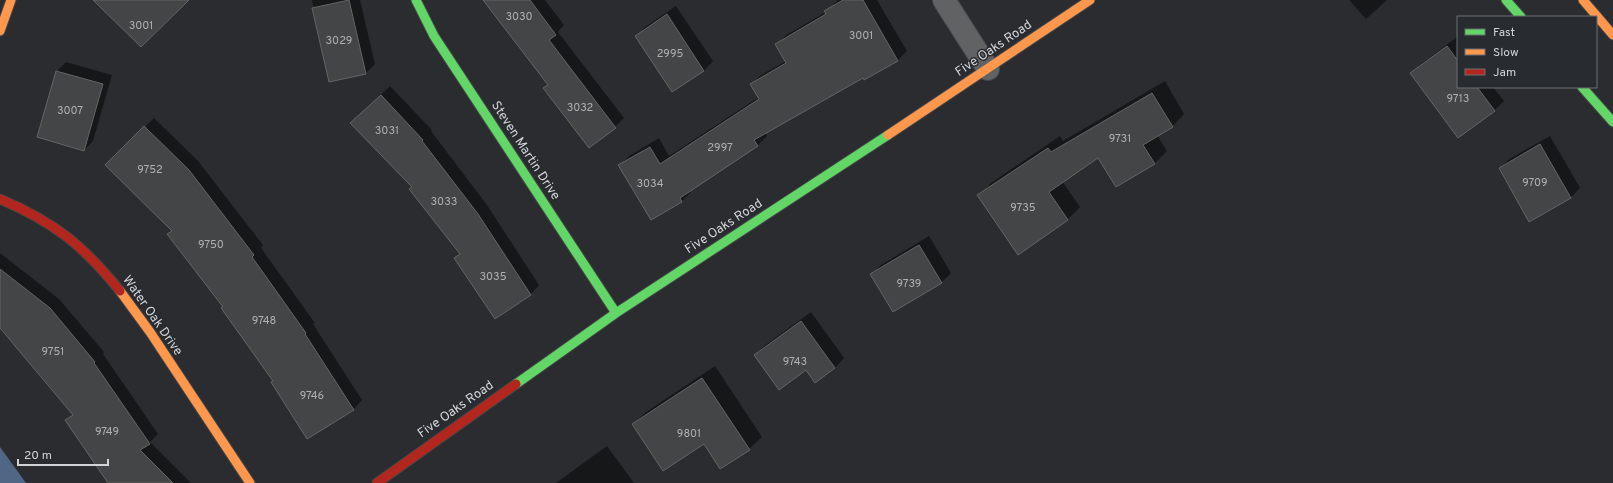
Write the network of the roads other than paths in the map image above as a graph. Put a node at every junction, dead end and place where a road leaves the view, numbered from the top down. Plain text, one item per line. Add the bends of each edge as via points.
1 (11, 0) edge
2 (416, 0) edge
3 (944, 0) edge
4 (1090, 0) edge
5 (1506, 0) edge
6 (1583, 0) edge
7 (1520, 16) edge
8 (1597, 16) edge
9 (1597, 16) edge
10 (0, 31) edge
11 (1613, 35) edge
12 (988, 69) junction
13 (1583, 88) edge
14 (1613, 122) edge
15 (0, 199) edge
16 (616, 313) junction
17 (250, 483) edge
18 (377, 483) edge

1 - 10 street
2 - 16 street, Steven Martin Drive via 434,36
3 - 12 street
4 - 12 street, Five Oaks Road
5 - 7 street
6 - 9 street
8 - 11 street
12 - 16 street, Five Oaks Road
13 - 14 street
15 - 17 street, Water Oak Drive via 33,213 68,236 99,265 160,348
16 - 18 street, Five Oaks Road

